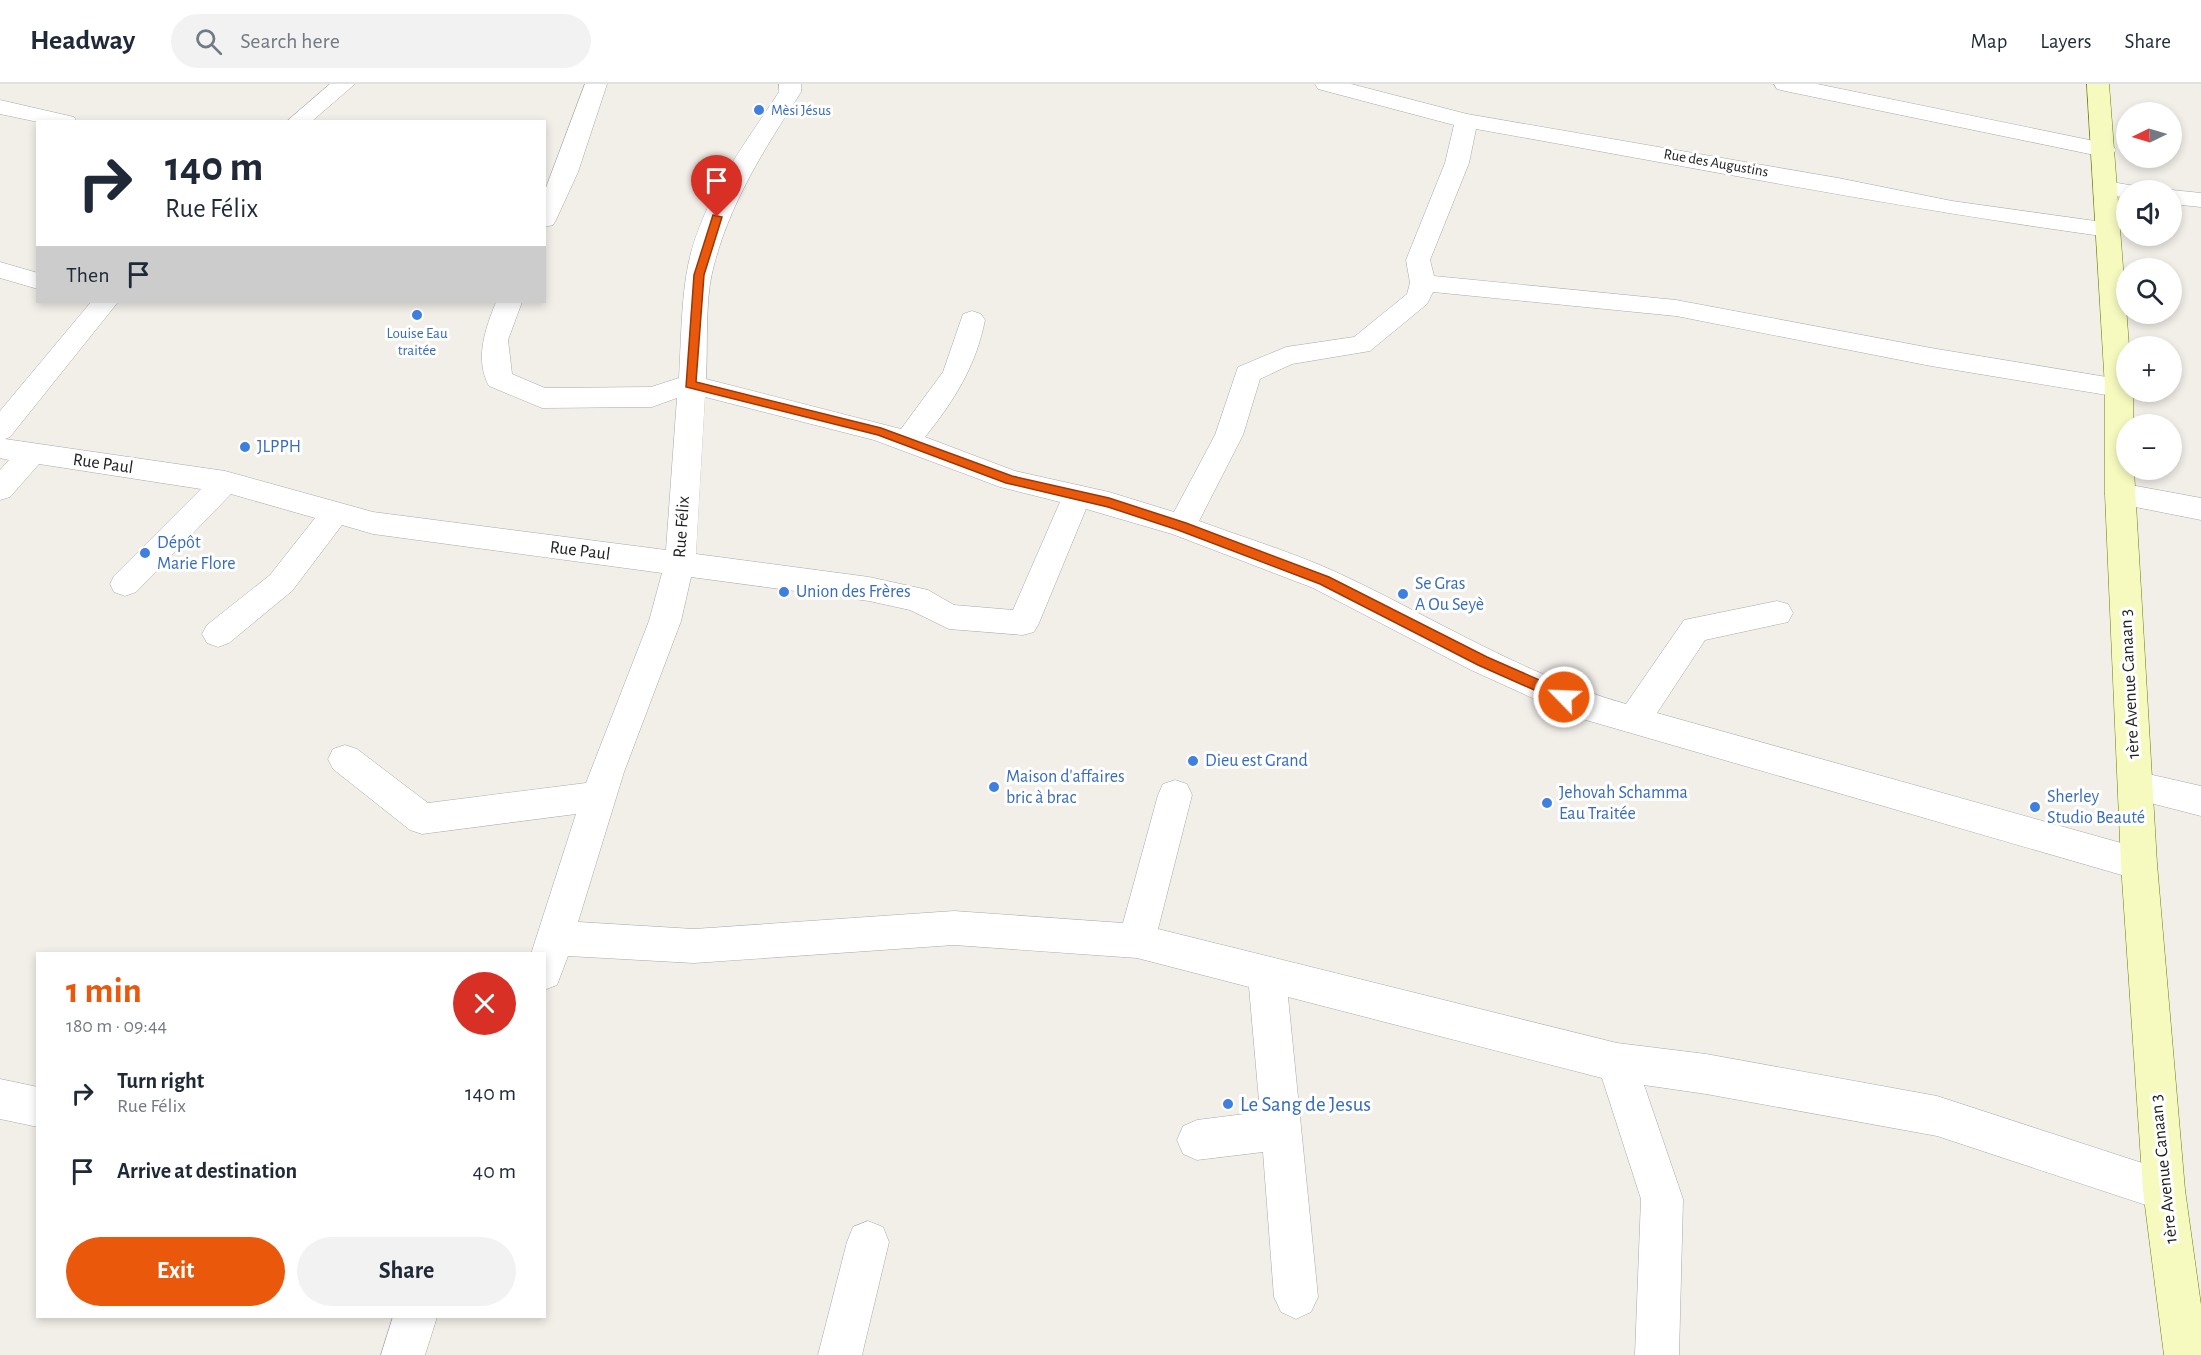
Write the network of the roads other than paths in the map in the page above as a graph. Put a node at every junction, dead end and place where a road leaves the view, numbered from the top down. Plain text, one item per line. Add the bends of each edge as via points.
1 (344, 84) edge
2 (596, 84) edge
3 (790, 84) edge
4 (1326, 84) edge
5 (1785, 84) edge
6 (2098, 84) edge
7 (0, 107) edge
8 (57, 120) edge
9 (299, 120) edge
10 (1466, 121) junction
11 (2104, 150) junction
12 (2116, 186) edge
13 (2116, 193) edge
14 (2182, 198) edge
15 (2201, 200) edge
16 (546, 216) edge
17 (2108, 229) junction
18 (0, 270) edge
19 (36, 279) edge
20 (1423, 283) junction
21 (104, 303) edge
22 (509, 303) edge
23 (972, 320) dead end
24 (2116, 345) edge
25 (690, 384) junction
26 (2116, 388) edge
27 (2119, 402) edge
28 (0, 430) edge
29 (906, 441) junction
30 (0, 447) edge
31 (32, 453) junction
32 (225, 482) junction
33 (0, 489) edge
34 (2120, 494) junction
35 (1077, 495) junction
36 (2201, 509) edge
37 (335, 513) junction
38 (1182, 526) junction
39 (680, 562) junction
40 (125, 584) dead end
41 (1777, 613) dead end
42 (218, 634) dead end
43 (1633, 721) junction
44 (345, 759) dead end
45 (607, 772) junction
46 (2135, 786) junction
47 (1175, 795) dead end
48 (2201, 801) edge
49 (2139, 864) junction
50 (1137, 941) junction
51 (548, 959) edge
52 (1267, 973) junction
53 (1617, 1062) junction
54 (0, 1099) edge
55 (36, 1107) edge
56 (1280, 1130) junction
57 (1197, 1140) dead end
58 (2164, 1190) junction
59 (868, 1242) dead end
60 (1296, 1297) dead end
61 (415, 1318) edge
62 (403, 1355) edge
63 (840, 1355) edge
64 (1657, 1355) edge
65 (2186, 1355) edge

1 - 9 street
2 - 16 street via 566,172
3 - 25 street, Rue Félix via 790,92 742,167 717,217 699,275
4 - 10 street, Rue des Augustins
5 - 11 street
6 - 11 main road, 1ère Avenue Canaan 3
7 - 8 street
10 - 17 street, Rue des Augustins via 1952,208
10 - 20 street via 1457,163 1418,260
11 - 12 main road, 1ère Avenue Canaan 3
13 - 17 main road, 1ère Avenue Canaan 3
14 - 15 street
17 - 24 main road, 1ère Avenue Canaan 3
18 - 19 street
20 - 26 street via 1676,308
20 - 38 street via 1418,298 1361,345 1286,356 1248,374 1229,435
21 - 28 street
22 - 25 street via 495,340 499,378 542,398 652,397
23 - 29 street via 968,347 952,384
25 - 29 street
25 - 39 street, Rue Félix
27 - 34 main road, 1ère Avenue Canaan 3
29 - 35 street via 1010,480
30 - 31 street, Rue Paul
31 - 32 street, Rue Paul
31 - 33 street
32 - 37 street, Rue Paul
32 - 40 street
34 - 36 street
34 - 46 main road, 1ère Avenue Canaan 3
35 - 38 street
35 - 39 street, Rue Paul via 1023,623 948,617 917,599 869,589
37 - 39 street, Rue Paul via 373,523 499,542
37 - 42 street via 280,583
38 - 43 street via 1324,580 1482,661 1584,706
39 - 45 street, Rue Félix via 665,621
41 - 43 street via 1695,628
43 - 49 street
44 - 45 street via 422,819 599,796
45 - 51 street, Rue Félix
46 - 48 street
46 - 49 main road, 1ère Avenue Canaan 3
47 - 50 street
49 - 58 main road, 1ère Avenue Canaan 3
50 - 51 street via 954,928
50 - 52 street
52 - 53 street
52 - 56 street
53 - 58 street via 1937,1116
53 - 64 street via 1662,1199
54 - 55 street
56 - 57 street
56 - 60 street
58 - 65 main road, 1ère Avenue Canaan 3
59 - 63 street
61 - 62 street

